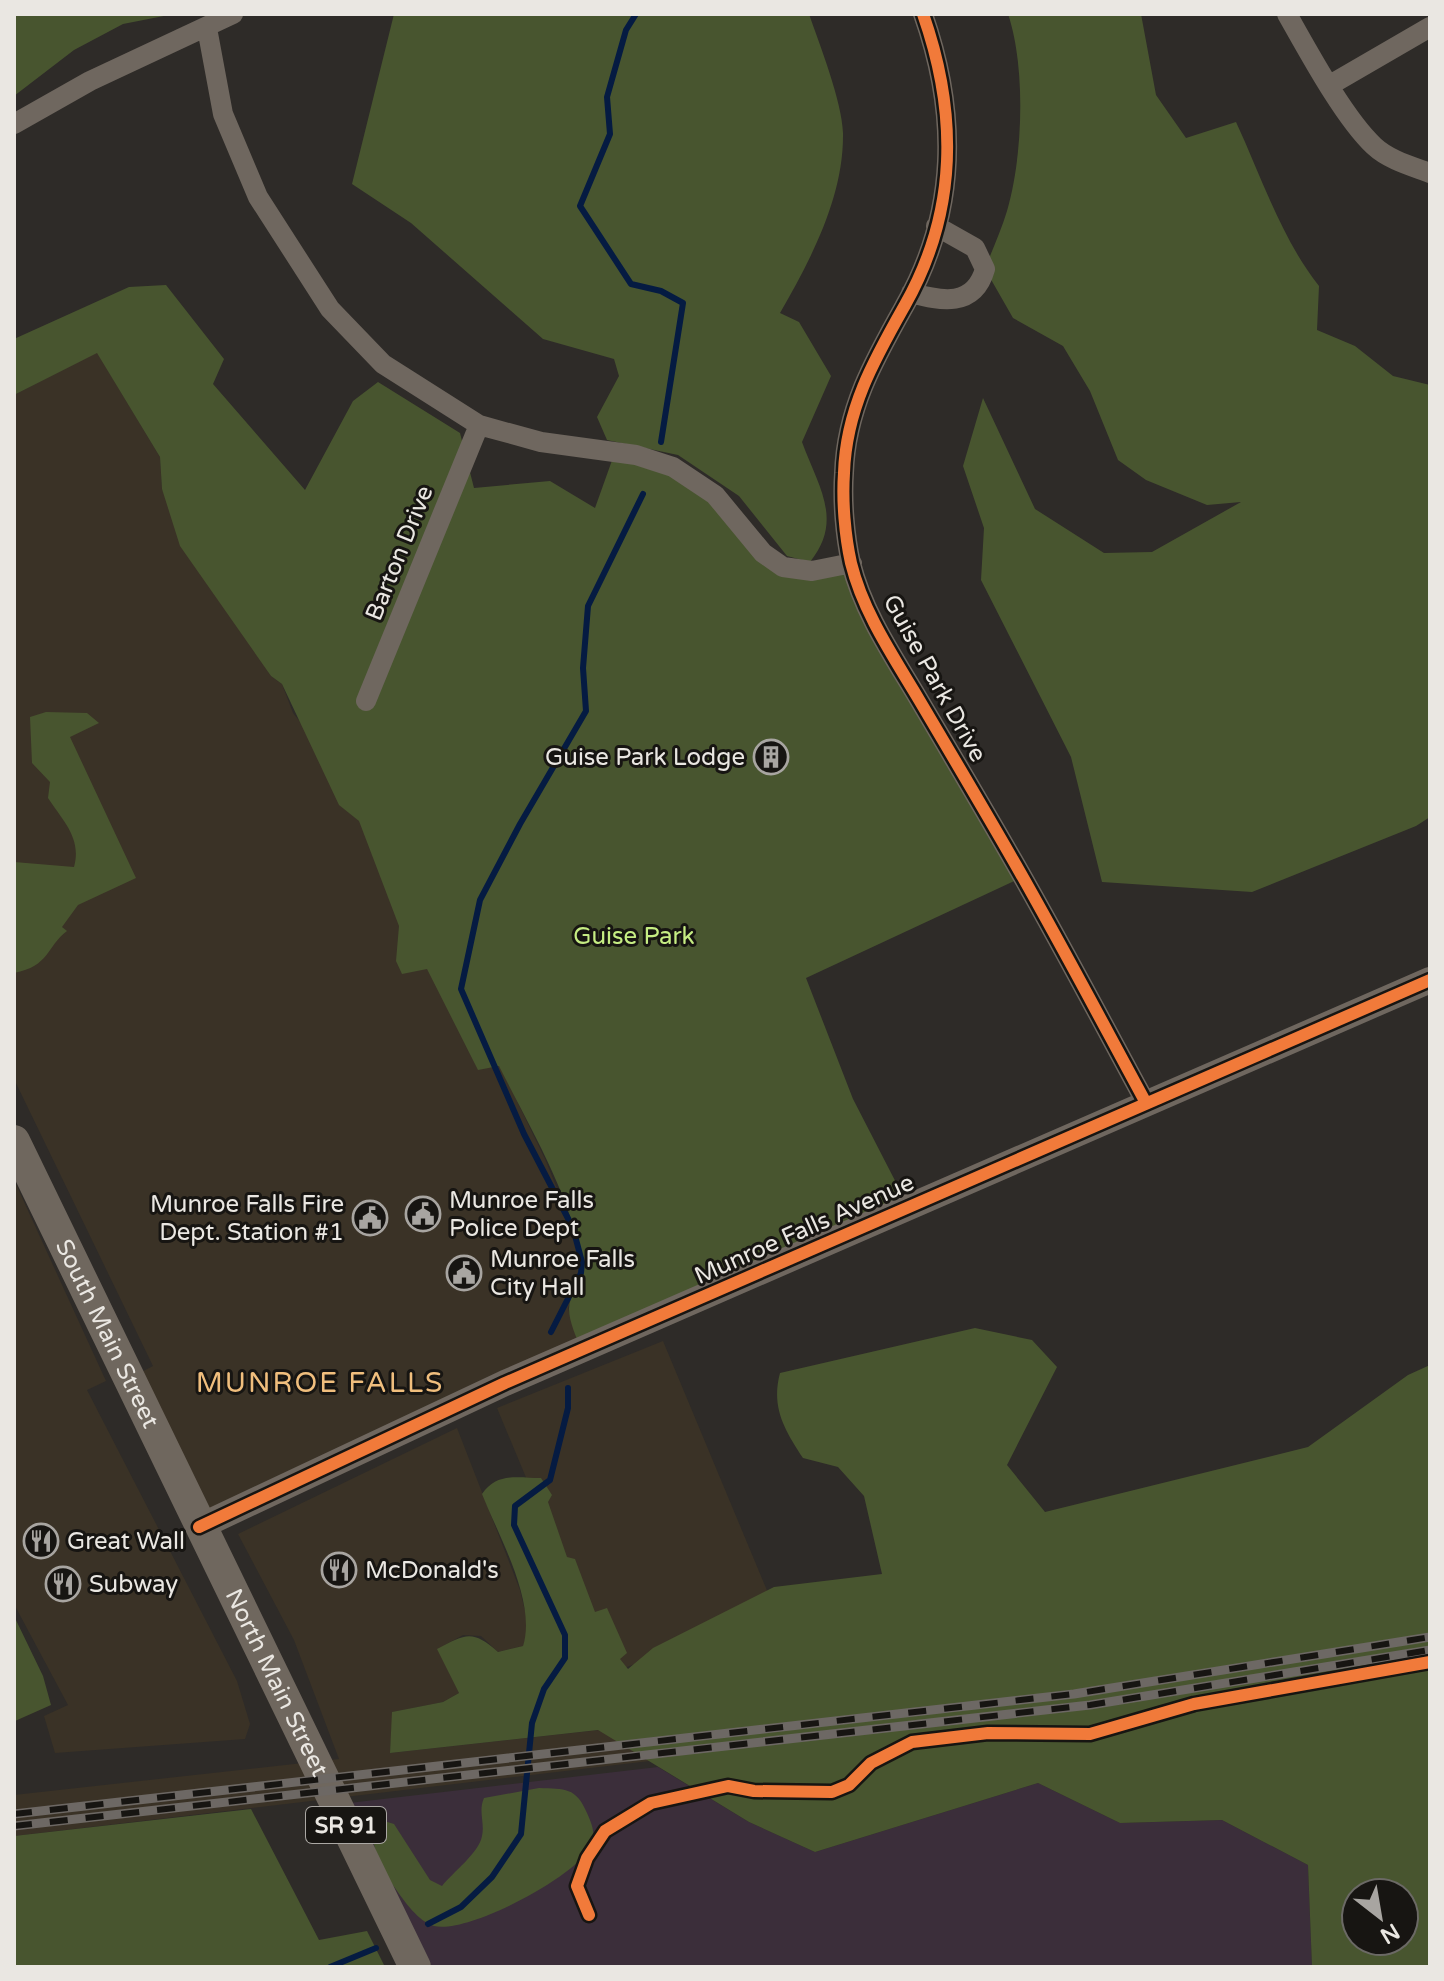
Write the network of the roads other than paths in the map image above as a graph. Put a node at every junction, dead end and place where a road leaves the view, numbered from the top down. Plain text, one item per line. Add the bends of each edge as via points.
1 (233, 14) edge
2 (923, 14) edge
3 (1287, 14) edge
4 (1430, 27) edge
5 (207, 28) junction
6 (1330, 85) junction
7 (14, 124) edge
8 (1430, 173) edge
9 (936, 226) junction
10 (911, 293) junction
11 (479, 425) junction
12 (852, 563) junction
13 (366, 701) dead end
14 (1430, 980) edge
15 (1146, 1103) junction
16 (14, 1141) edge
17 (199, 1527) junction
18 (415, 1967) edge

1 - 5 street
2 - 9 street, Guise Park Drive via 938,57 948,119 947,171
3 - 6 street
4 - 6 street
5 - 7 street via 90,81
5 - 11 street via 223,114 238,157 312,285 383,364
6 - 8 street via 1372,145
9 - 10 street, Guise Park Drive
9 - 10 street via 975,248 985,269 982,281 951,302
10 - 12 street, Guise Park Drive via 871,362 852,415 844,471
11 - 12 street via 673,467 715,495 763,553 783,567 812,571
11 - 13 street, Barton Drive
12 - 15 street, Guise Park Drive via 882,637 1023,877
14 - 15 street, Munroe Falls Avenue
15 - 17 street, Munroe Falls Avenue via 505,1383
16 - 17 main road, South Main Street / SR 91
17 - 18 main road, North Main Street / SR 91

